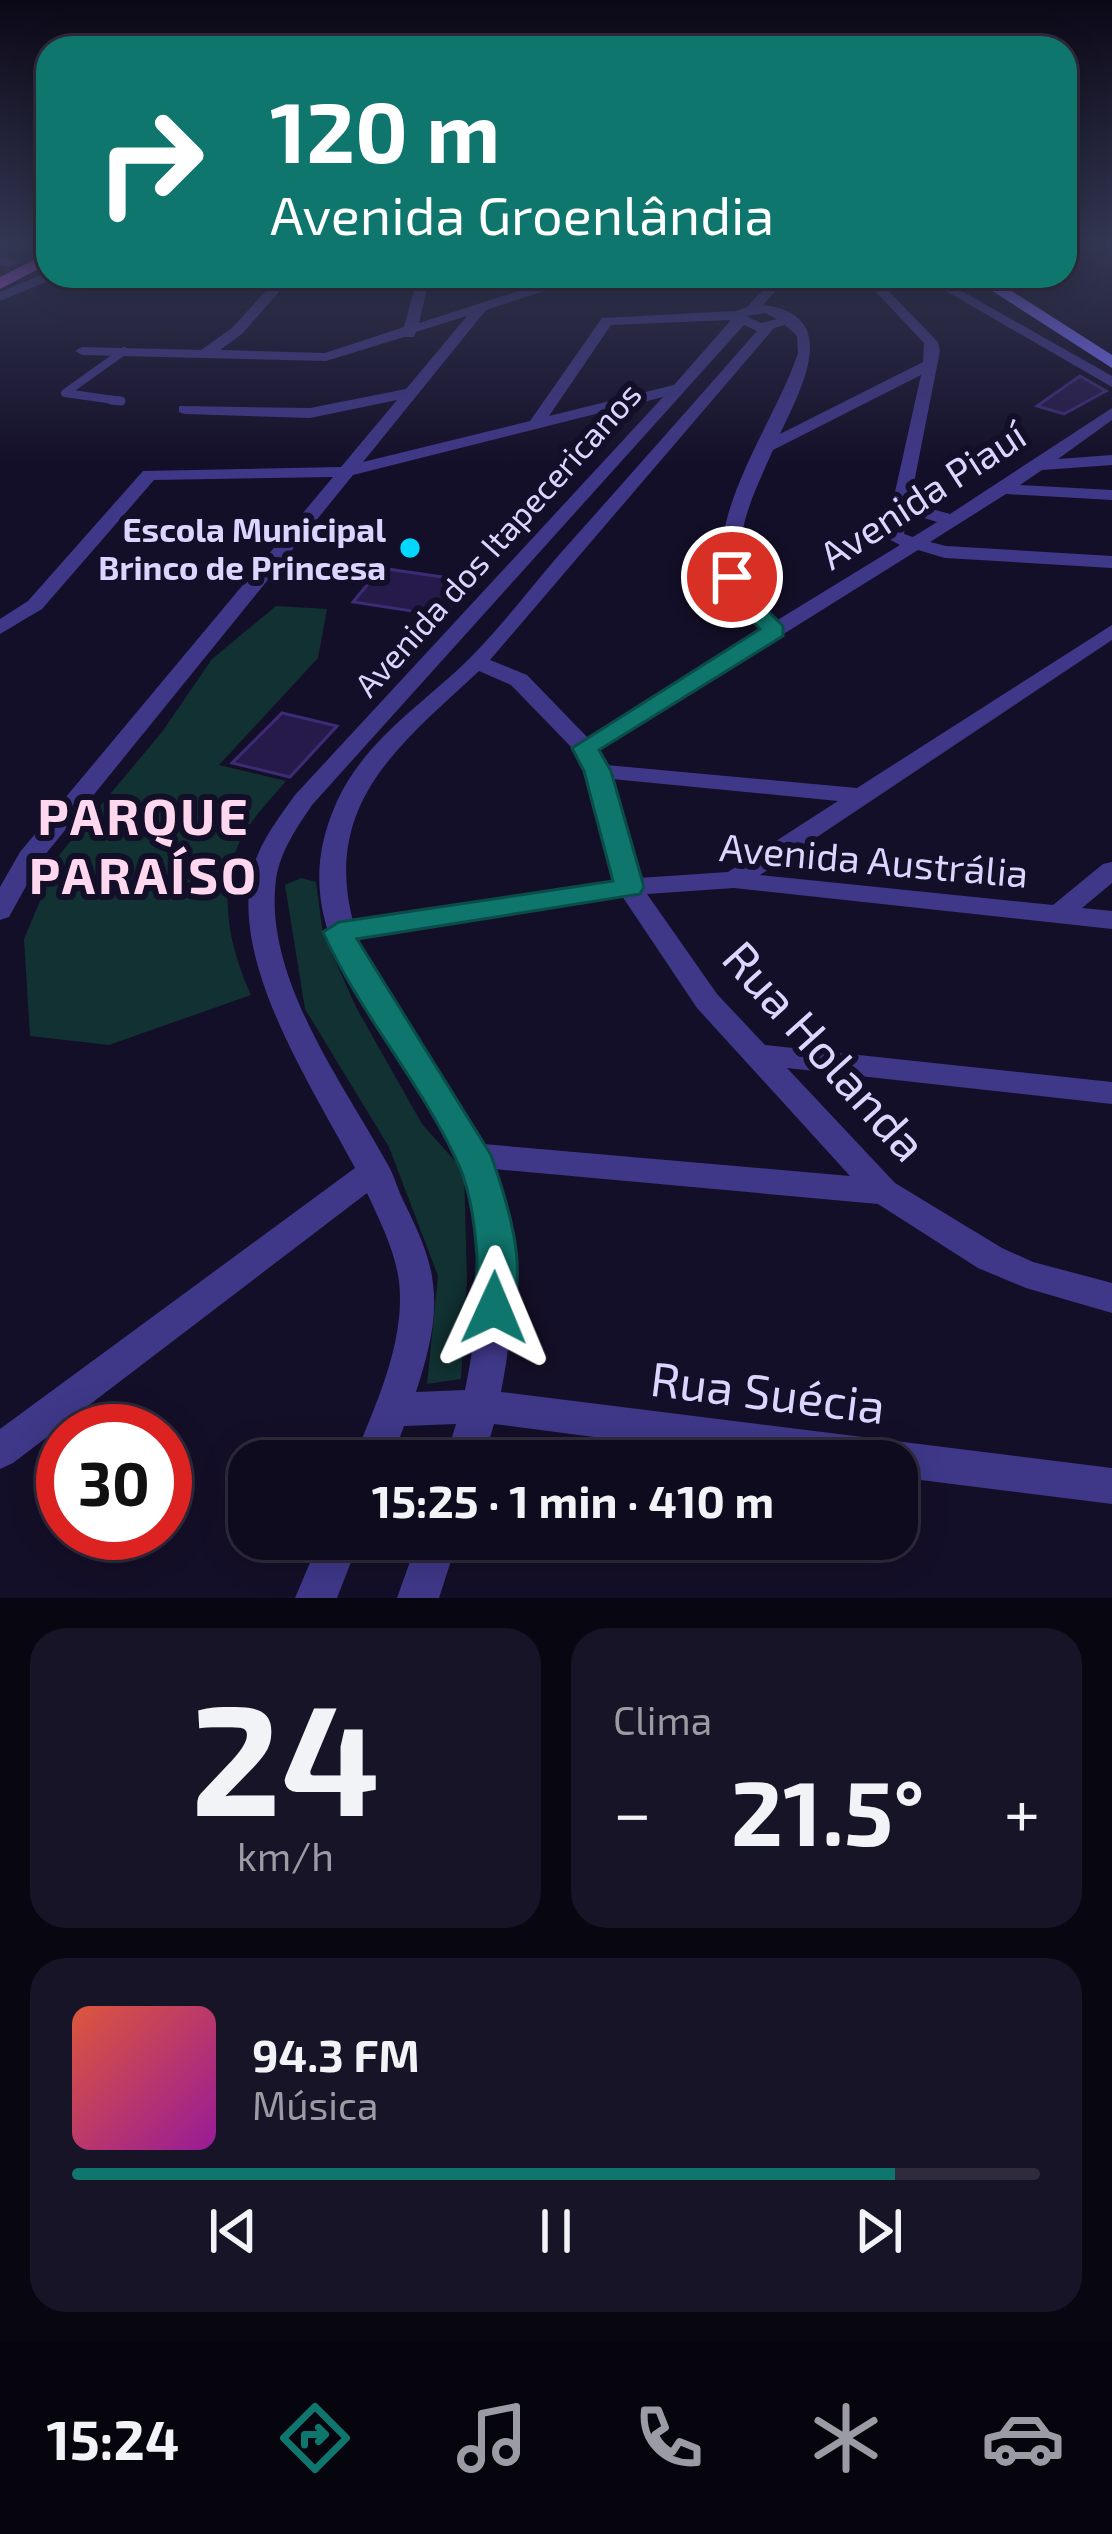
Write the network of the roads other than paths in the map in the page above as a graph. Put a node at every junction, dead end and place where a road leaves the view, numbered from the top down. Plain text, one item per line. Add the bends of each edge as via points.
1 (248, 319) edge
2 (413, 319) edge
3 (454, 319) edge
4 (472, 319) edge
5 (673, 319) edge
6 (740, 319) edge
7 (757, 319) edge
8 (778, 319) edge
9 (908, 319) edge
10 (1001, 319) edge
11 (1043, 319) edge
12 (1064, 319) edge
13 (776, 322) junction
14 (409, 334) junction
15 (1112, 350) edge
16 (82, 351) dead end
17 (124, 351) junction
18 (206, 353) junction
19 (1112, 363) edge
20 (930, 364) junction
21 (1080, 364) junction
22 (1112, 382) edge
23 (885, 387) junction
24 (678, 388) junction
25 (412, 392) junction
26 (927, 395) junction
27 (121, 401) dead end
28 (362, 406) junction
29 (185, 409) dead end
30 (1112, 412) edge
31 (778, 414) junction
32 (392, 416) junction
33 (818, 421) junction
34 (536, 423) junction
35 (763, 448) junction
36 (1112, 460) edge
37 (1034, 465) junction
38 (344, 472) junction
39 (1003, 489) junction
40 (1112, 495) edge
41 (899, 505) junction
42 (950, 520) junction
43 (909, 544) junction
44 (1112, 562) edge
45 (0, 628) edge
46 (775, 631) junction
47 (1112, 631) edge
48 (441, 652) junction
49 (476, 662) junction
50 (585, 748) junction
51 (598, 771) junction
52 (862, 796) junction
53 (1112, 870) edge
54 (734, 880) junction
55 (629, 887) junction
56 (0, 911) edge
57 (1058, 915) junction
58 (1112, 920) edge
59 (339, 932) junction
60 (754, 1054) junction
61 (1112, 1094) edge
62 (473, 1155) junction
63 (375, 1170) junction
64 (884, 1192) junction
65 (1112, 1298) edge
66 (482, 1406) junction
67 (392, 1410) junction
68 (380, 1440) edge
69 (471, 1440) edge
70 (0, 1451) edge
71 (1112, 1486) edge
72 (331, 1560) edge
73 (431, 1560) edge
74 (316, 1597) edge
75 (418, 1598) edge

1 - 18 street
2 - 14 street
3 - 14 street
4 - 25 street
5 - 34 street via 607,321
6 - 24 street, Avenida dos Itapecericanos
7 - 13 street
8 - 13 street, Avenida dos Itapecericanos
9 - 20 street via 931,342
10 - 21 street
11 - 19 main road
12 - 15 main road
13 - 31 street via 807,340 808,352
13 - 49 street, Avenida dos Itapecericanos
14 - 18 street via 326,357
16 - 17 street
17 - 18 street
17 - 27 lane via 65,393
19 - 21 street
20 - 23 street
20 - 26 street
21 - 22 street
23 - 26 street
23 - 33 street
24 - 34 street
24 - 48 street, Avenida dos Itapecericanos
25 - 28 street
25 - 32 street
26 - 41 street
28 - 29 street
28 - 32 street
30 - 37 street, Avenida Piauí
31 - 33 street
31 - 35 street
32 - 38 street
33 - 35 street
34 - 38 street
35 - 46 street via 728,554 743,598
36 - 37 street
37 - 39 street, Avenida Piauí
38 - 45 street via 149,475 35,605
38 - 56 street via 29,858
39 - 40 street
39 - 42 street, Avenida Piauí
41 - 42 street
41 - 43 street via 894,537
42 - 43 street, Avenida Piauí
43 - 44 street
43 - 46 street, Avenida Piauí
46 - 50 street, Avenida Piauí
47 - 52 street
48 - 49 street, Rua Holanda via 463,646 478,652
48 - 63 street, Avenida dos Itapecericanos via 303,800 262,882 262,925 292,1021
49 - 50 street, Rua Holanda via 519,680
49 - 59 street, Avenida dos Itapecericanos via 369,768 344,811 333,861
50 - 51 street, Rua Holanda
51 - 52 street
51 - 55 street, Rua Holanda
52 - 54 street
53 - 57 street
54 - 55 street, Avenida Austrália
54 - 57 street, Avenida Austrália
55 - 59 street, Avenida Austrália
55 - 60 street, Rua Holanda
57 - 58 street, Avenida Austrália
59 - 62 street
60 - 61 street
60 - 64 street, Rua Holanda
62 - 64 street
62 - 66 street via 496,1259
63 - 67 street, Avenida dos Itapecericanos via 417,1293
63 - 70 street
64 - 65 street, Rua Holanda via 990,1258
66 - 67 street, Rua Suécia
66 - 69 street
66 - 71 street, Rua Suécia
67 - 68 street, Avenida dos Itapecericanos
72 - 74 street
73 - 75 street

